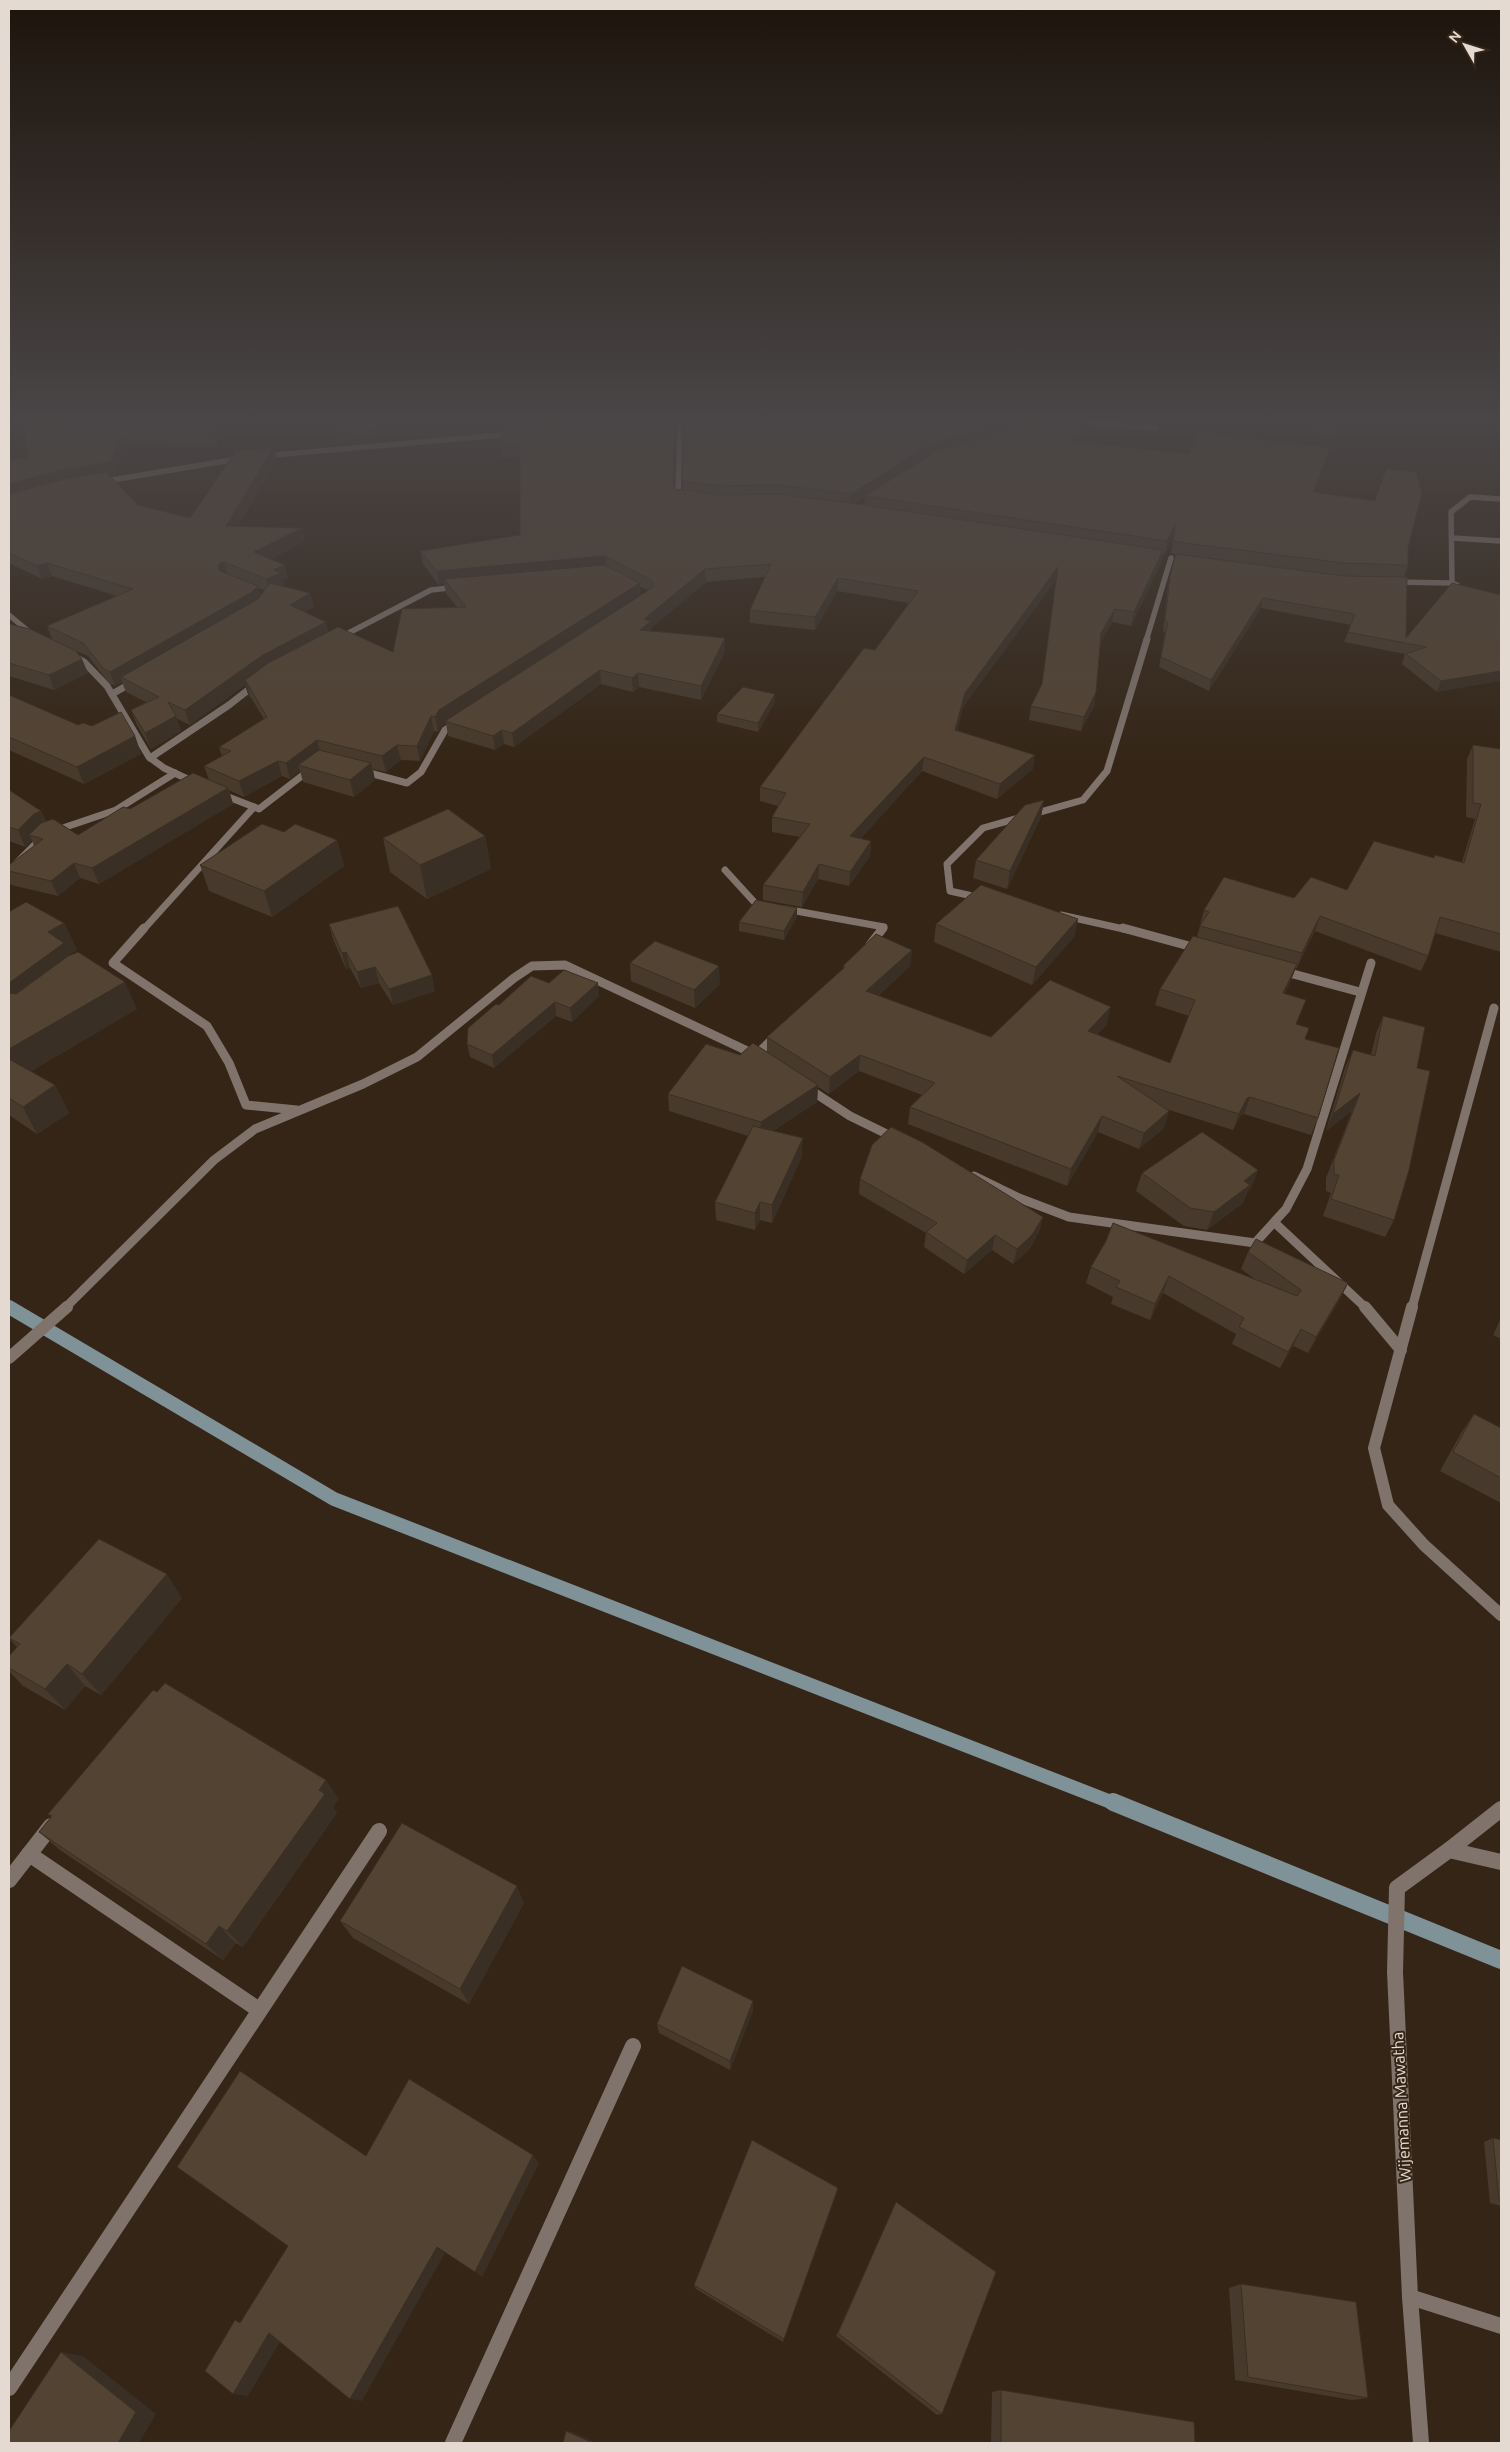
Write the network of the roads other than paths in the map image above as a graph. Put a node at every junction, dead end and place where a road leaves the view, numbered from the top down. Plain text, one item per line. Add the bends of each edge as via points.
1 (1452, 533) edge
2 (1452, 538) junction
3 (1501, 541) edge
4 (1163, 557) edge
5 (1171, 558) junction
6 (1181, 560) edge
7 (1386, 582) edge
8 (1452, 584) junction
9 (468, 586) edge
10 (1468, 588) edge
11 (9, 616) edge
12 (41, 641) edge
13 (329, 643) edge
14 (58, 649) edge
15 (144, 675) edge
16 (263, 679) edge
17 (112, 694) junction
18 (462, 719) edge
19 (150, 758) junction
20 (322, 761) edge
21 (350, 768) edge
22 (175, 773) junction
23 (205, 787) edge
24 (213, 791) edge
25 (254, 807) junction
26 (726, 870) dead end
27 (9, 871) edge
28 (989, 900) edge
29 (1057, 914) edge
30 (867, 950) edge
31 (1210, 952) edge
32 (113, 963) junction
33 (1371, 963) dead end
34 (104, 966) edge
35 (1276, 970) edge
36 (1360, 992) junction
37 (1494, 1008) dead end
38 (784, 1028) edge
39 (795, 1079) edge
40 (300, 1110) junction
41 (903, 1142) edge
42 (966, 1172) edge
43 (1276, 1224) junction
44 (1401, 1350) junction
45 (9, 1358) edge
46 (1501, 1615) edge
47 (1501, 1809) edge
48 (60, 1816) edge
49 (379, 1831) dead end
50 (1448, 1850) junction
51 (29, 1854) junction
52 (1501, 1862) edge
53 (9, 1880) edge
54 (259, 2010) junction
55 (633, 2046) dead end
56 (1410, 2297) junction
57 (1501, 2326) edge
58 (9, 2388) edge
59 (453, 2443) edge
60 (1421, 2443) edge

1 - 2 street
2 - 3 street
2 - 8 street
4 - 5 street
5 - 6 street
5 - 28 street via 1107,771 1083,800 983,828 947,864 950,892
7 - 8 street
8 - 10 street
9 - 13 street via 430,590
11 - 12 street
14 - 17 street via 84,661
15 - 17 street
16 - 19 street
17 - 19 street
18 - 21 street via 445,730 421,772 407,782
19 - 22 street
20 - 25 street via 259,809
22 - 23 street
22 - 27 street via 116,810 45,834
24 - 25 street
25 - 32 street
26 - 30 street via 756,904 884,927
29 - 31 street via 1125,928
32 - 34 street
32 - 40 street via 207,1026 229,1062 246,1105
33 - 36 street
35 - 36 street
36 - 43 street via 1307,1169 1293,1199
37 - 44 street
38 - 40 street via 760,1057 565,965 532,966 417,1057
39 - 41 street via 850,1116
40 - 45 street via 255,1129 214,1160 69,1305
42 - 43 street via 1019,1198 1069,1217 1255,1243
43 - 44 street via 1360,1301
44 - 46 street via 1374,1448 1388,1504 1424,1545
47 - 50 street, Wijemanna Mawatha
48 - 51 street
49 - 54 street
50 - 52 street
50 - 56 street, Wijemanna Mawatha via 1397,1888 1395,1972
51 - 53 street
51 - 54 street
54 - 58 street
55 - 59 street
56 - 57 street
56 - 60 street, Wijemanna Mawatha

